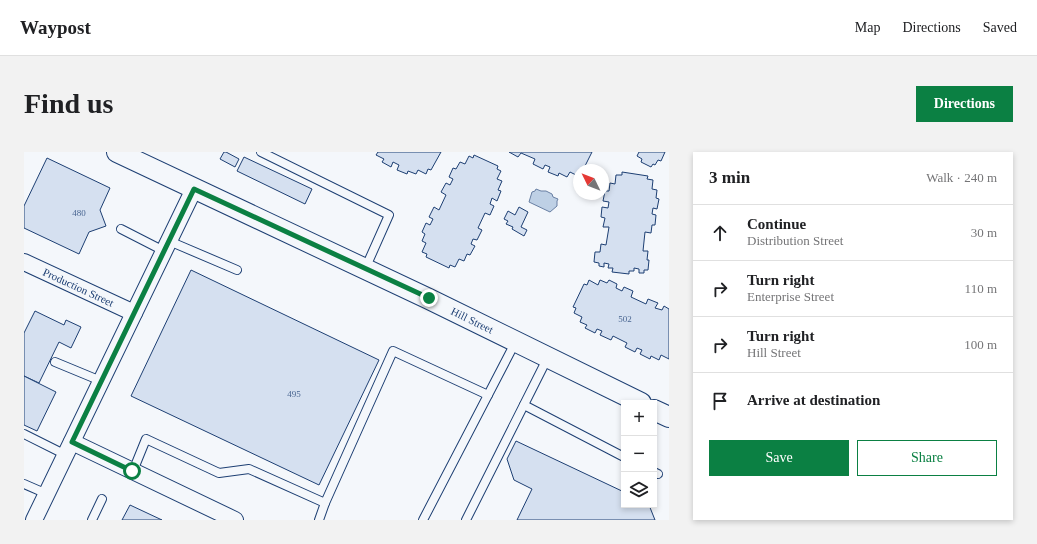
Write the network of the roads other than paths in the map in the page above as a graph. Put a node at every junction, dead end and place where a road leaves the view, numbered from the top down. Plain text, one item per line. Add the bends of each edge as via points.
1 (117, 152) edge
2 (261, 152) edge
3 (194, 189) junction
4 (121, 229) dead end
5 (166, 246) junction
6 (24, 262) edge
7 (365, 269) junction
8 (237, 270) dead end
9 (134, 313) junction
10 (516, 341) junction
11 (548, 357) junction
12 (55, 362) dead end
13 (101, 381) junction
14 (488, 395) junction
15 (634, 400) edge
16 (524, 405) junction
17 (657, 411) edge
18 (669, 417) edge
19 (24, 434) edge
20 (69, 448) junction
21 (621, 455) edge
22 (132, 471) junction
23 (24, 484) edge
24 (47, 494) junction
25 (102, 499) dead end
26 (325, 503) junction
27 (34, 520) edge
28 (92, 520) edge
29 (235, 520) edge
30 (319, 520) edge
31 (423, 520) edge
32 (466, 520) edge

1 - 3 street, Hill Street
2 - 7 lane via 389,215
3 - 5 street
3 - 7 street, Hill Street
4 - 5 lane
5 - 8 lane
5 - 9 street
6 - 9 street, Production Street
7 - 10 street, Hill Street
9 - 13 street
10 - 11 street, Hill Street
10 - 14 lane
11 - 15 street, Hill Street
11 - 16 lane
12 - 13 lane
13 - 20 street
14 - 26 lane via 393,351
14 - 31 lane
16 - 21 lane
16 - 32 lane
17 - 18 street
19 - 20 lane
20 - 22 street
20 - 24 street
22 - 26 lane via 146,438 219,473 249,469
22 - 29 street
23 - 24 lane
24 - 27 street
25 - 28 lane
26 - 30 lane

